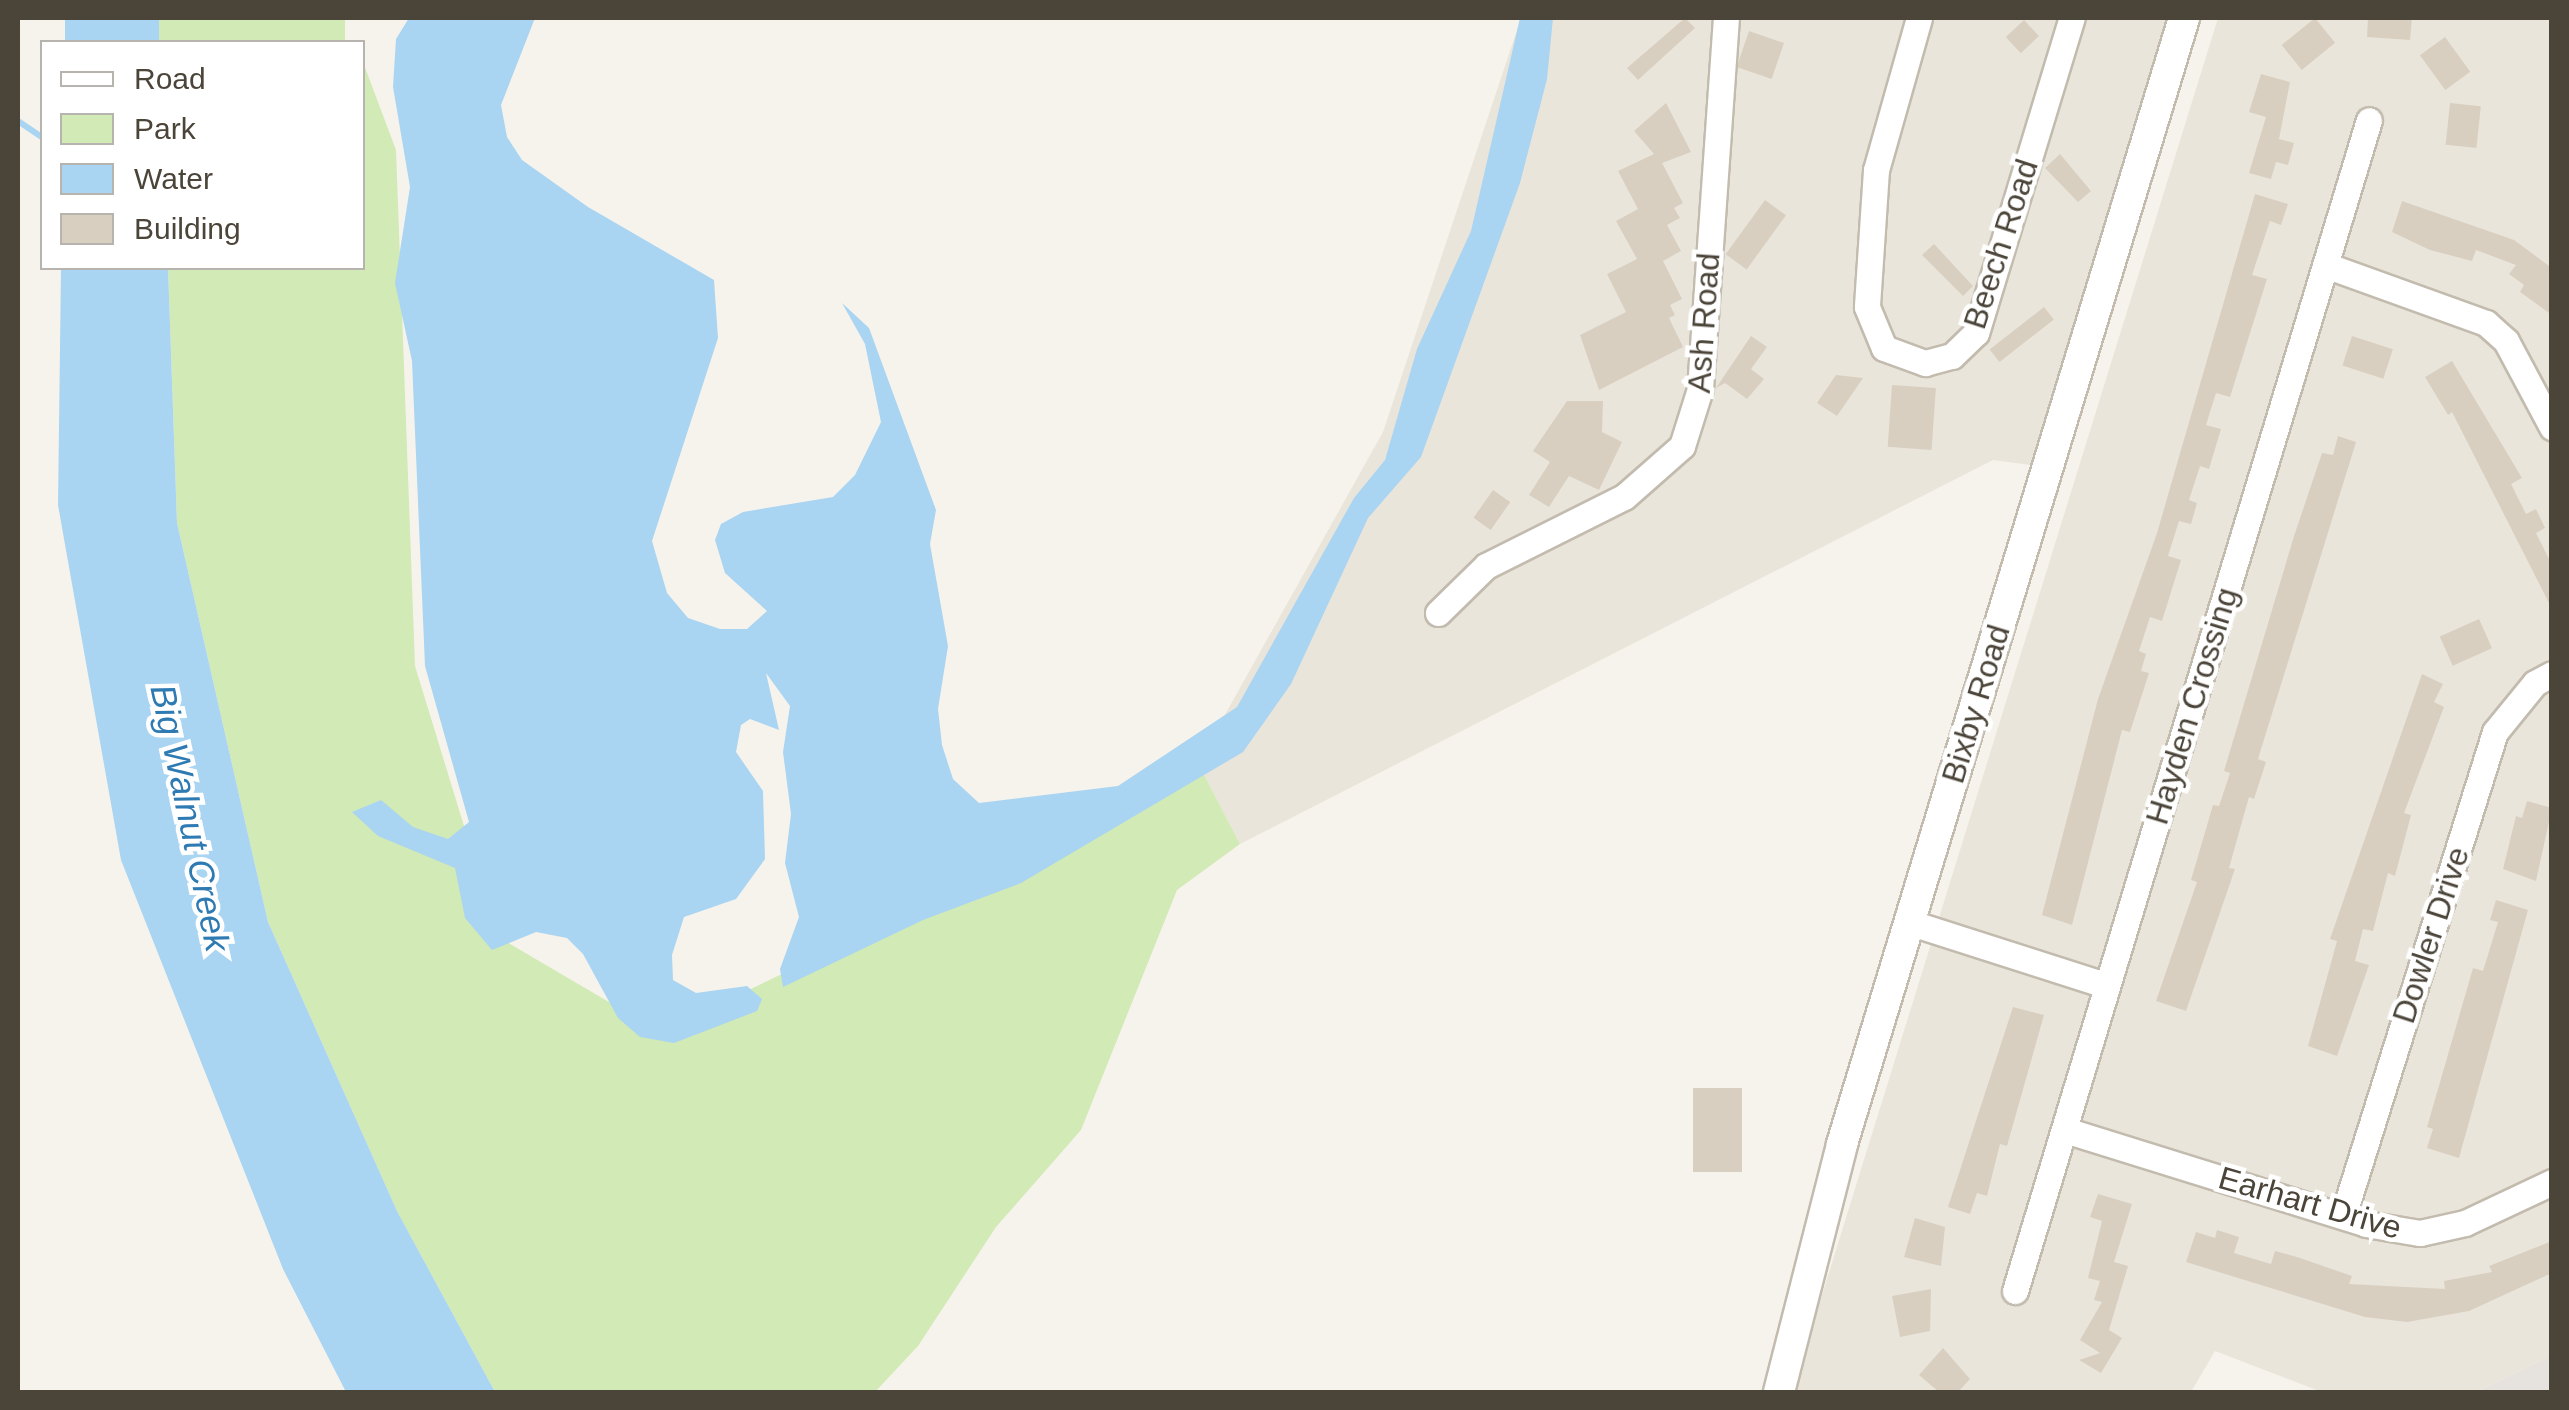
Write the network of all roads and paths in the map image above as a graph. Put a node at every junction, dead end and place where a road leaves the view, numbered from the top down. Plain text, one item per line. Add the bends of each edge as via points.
1 (1726, 18) edge
2 (1919, 18) edge
3 (2072, 18) edge
4 (2184, 18) edge
5 (2369, 120) dead end
6 (2328, 266) junction
7 (2552, 427) edge
8 (1438, 612) dead end
9 (2552, 674) edge
10 (1908, 922) junction
11 (2106, 985) junction
12 (2065, 1130) junction
13 (2552, 1182) edge
14 (2342, 1216) junction
15 (2015, 1291) dead end
16 (1779, 1392) edge

1 - 8 street, Ash Road via 1700,389 1682,446 1624,497 1486,566
2 - 3 street, Beech Road via 1876,170 1867,307 1884,348 1925,363 1952,356 1976,333
4 - 10 street, Bixby Road
5 - 6 street, Hayden Crossing
6 - 7 street via 2486,323 2506,341
6 - 11 street, Hayden Crossing
9 - 14 street, Dowler Drive via 2535,683 2495,732
10 - 11 street
10 - 16 street, Bixby Road via 1821,1218
11 - 12 street, Hayden Crossing
12 - 14 street, Earhart Drive
12 - 15 street, Hayden Crossing
13 - 14 street, Earhart Drive via 2465,1223 2420,1234

